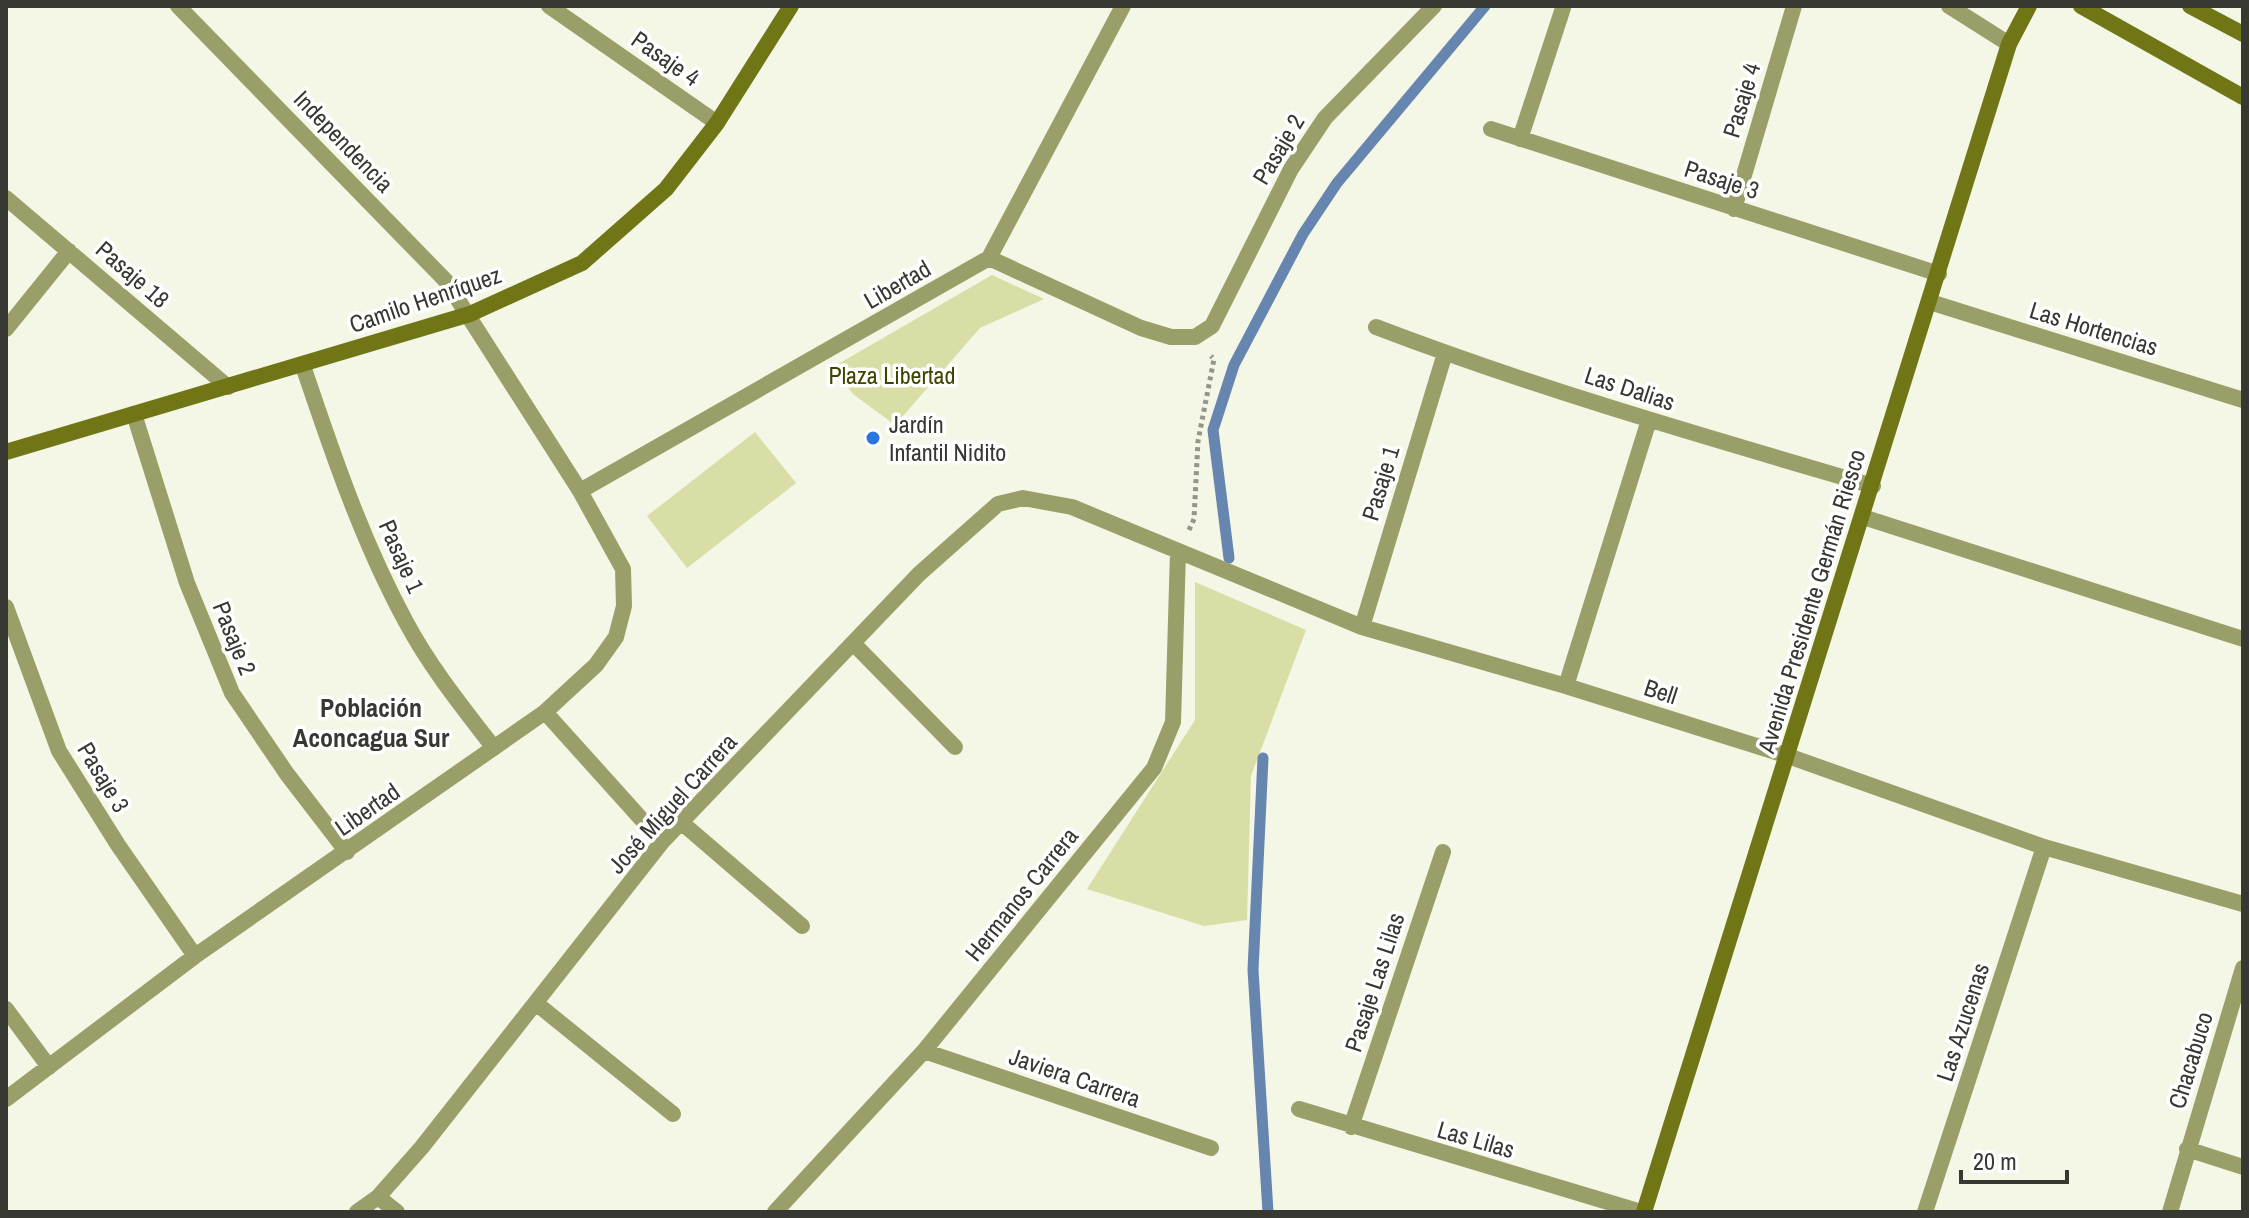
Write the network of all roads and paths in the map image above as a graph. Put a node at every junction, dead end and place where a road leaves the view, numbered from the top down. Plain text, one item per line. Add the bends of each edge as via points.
1 (178, 6) edge
2 (549, 6) edge
3 (791, 6) edge
4 (1123, 6) edge
5 (1434, 6) edge
6 (1794, 6) edge
7 (1949, 6) edge
8 (2029, 6) edge
9 (2081, 6) edge
10 (2190, 6) edge
11 (1563, 8) edge
12 (2243, 34) edge
13 (2009, 44) junction
14 (2243, 97) edge
15 (717, 123) junction
16 (1491, 129) dead end
17 (1520, 139) junction
18 (6, 198) edge
19 (1734, 209) junction
20 (69, 251) junction
21 (989, 258) junction
22 (1939, 274) junction
23 (1930, 302) junction
24 (470, 314) junction
25 (1376, 327) dead end
26 (6, 329) edge
27 (1195, 337) junction
28 (1445, 353) junction
29 (303, 366) junction
30 (228, 387) junction
31 (2243, 400) edge
32 (134, 414) junction
33 (1649, 420) junction
34 (6, 452) edge
35 (1873, 486) junction
36 (580, 491) junction
37 (1072, 507) joint
38 (1863, 517) junction
39 (1178, 552) junction
40 (6, 607) edge
41 (1362, 627) junction
42 (2243, 639) edge
43 (853, 643) junction
44 (1566, 686) junction
45 (545, 712) junction
46 (955, 747) dead end
47 (494, 748) junction
48 (1788, 756) junction
49 (681, 822) junction
50 (662, 842) junction
51 (2044, 847) junction
52 (347, 852) junction
53 (1443, 852) dead end
54 (2243, 904) edge
55 (802, 926) dead end
56 (195, 956) junction
57 (2243, 968) edge
58 (537, 1004) junction
59 (6, 1009) edge
60 (924, 1051) junction
61 (49, 1067) junction
62 (6, 1099) edge
63 (1299, 1109) dead end
64 (673, 1114) dead end
65 (1351, 1127) junction
66 (1211, 1148) dead end
67 (2187, 1149) junction
68 (2243, 1167) edge
69 (378, 1197) junction
70 (357, 1212) edge
71 (397, 1212) edge
72 (775, 1212) edge
73 (1643, 1212) edge
74 (1925, 1212) edge
75 (2170, 1212) edge

1 - 24 street, Independencia via 446,281
2 - 15 street, Pasaje 4
3 - 15 street, Camilo Henríquez
4 - 21 street
5 - 27 street, Pasaje 2 via 1325,118 1291,169 1212,326
6 - 19 street, Pasaje 4
7 - 13 street
8 - 13 street, Avenida Presidente Germán Riesco
9 - 14 street
10 - 12 street
11 - 17 street
13 - 22 street, Avenida Presidente Germán Riesco
15 - 24 street, Camilo Henríquez via 666,189 582,263
16 - 17 street, Pasaje 3
17 - 19 street, Pasaje 3
18 - 20 street, Pasaje 18
19 - 22 street, Pasaje 3
20 - 26 street
20 - 30 street, Pasaje 18
21 - 27 street via 1141,328
21 - 36 street, Libertad
22 - 23 street, Avenida Presidente Germán Riesco
23 - 31 street, Las Hortencias
23 - 35 street, Avenida Presidente Germán Riesco
24 - 29 street, Camilo Henríquez
24 - 36 street, Libertad
25 - 28 street, Las Dalias
27 - 39 path via 1214,359 1198,441 1194,519
28 - 33 street, Las Dalias
28 - 41 street, Pasaje 1
29 - 30 street, Camilo Henríquez
29 - 47 street, Pasaje 1 via 344,484 406,622
30 - 32 street, Camilo Henríquez
32 - 34 street, Camilo Henríquez
32 - 52 street, Pasaje 2 via 187,583 232,693
33 - 35 street, Las Dalias
33 - 44 street
35 - 38 street, Avenida Presidente Germán Riesco
36 - 45 street, Libertad via 623,569 624,606 616,637 596,665
37 - 39 street, Bell
37 - 43 street, José Miguel Carrera via 1023,498 998,504 919,574
38 - 42 street
38 - 48 street, Avenida Presidente Germán Riesco
39 - 41 street, Bell
39 - 60 street, Hermanos Carrera via 1173,722 1154,768
40 - 56 street, Pasaje 3 via 59,751
41 - 44 street, Bell
43 - 46 street
43 - 49 street, José Miguel Carrera
44 - 48 street, Bell
45 - 47 street, Libertad
45 - 50 street
47 - 52 street, Libertad
48 - 51 street, Bell
48 - 73 street, Avenida Presidente Germán Riesco
49 - 50 street, José Miguel Carrera
49 - 55 street
50 - 58 street, José Miguel Carrera
51 - 54 street, Bell
51 - 74 street, Las Azucenas
52 - 56 street, Libertad
53 - 65 street, Pasaje Las Lilas
56 - 61 street, Libertad
57 - 67 street, Chacabuco
58 - 64 street
58 - 69 street, José Miguel Carrera
59 - 61 street
60 - 66 street, Javiera Carrera
60 - 72 street, Hermanos Carrera
61 - 62 street, Libertad
63 - 65 street, Las Lilas
65 - 73 street, Las Lilas
67 - 68 street
67 - 75 street, Chacabuco
69 - 70 street, José Miguel Carrera
69 - 71 street

